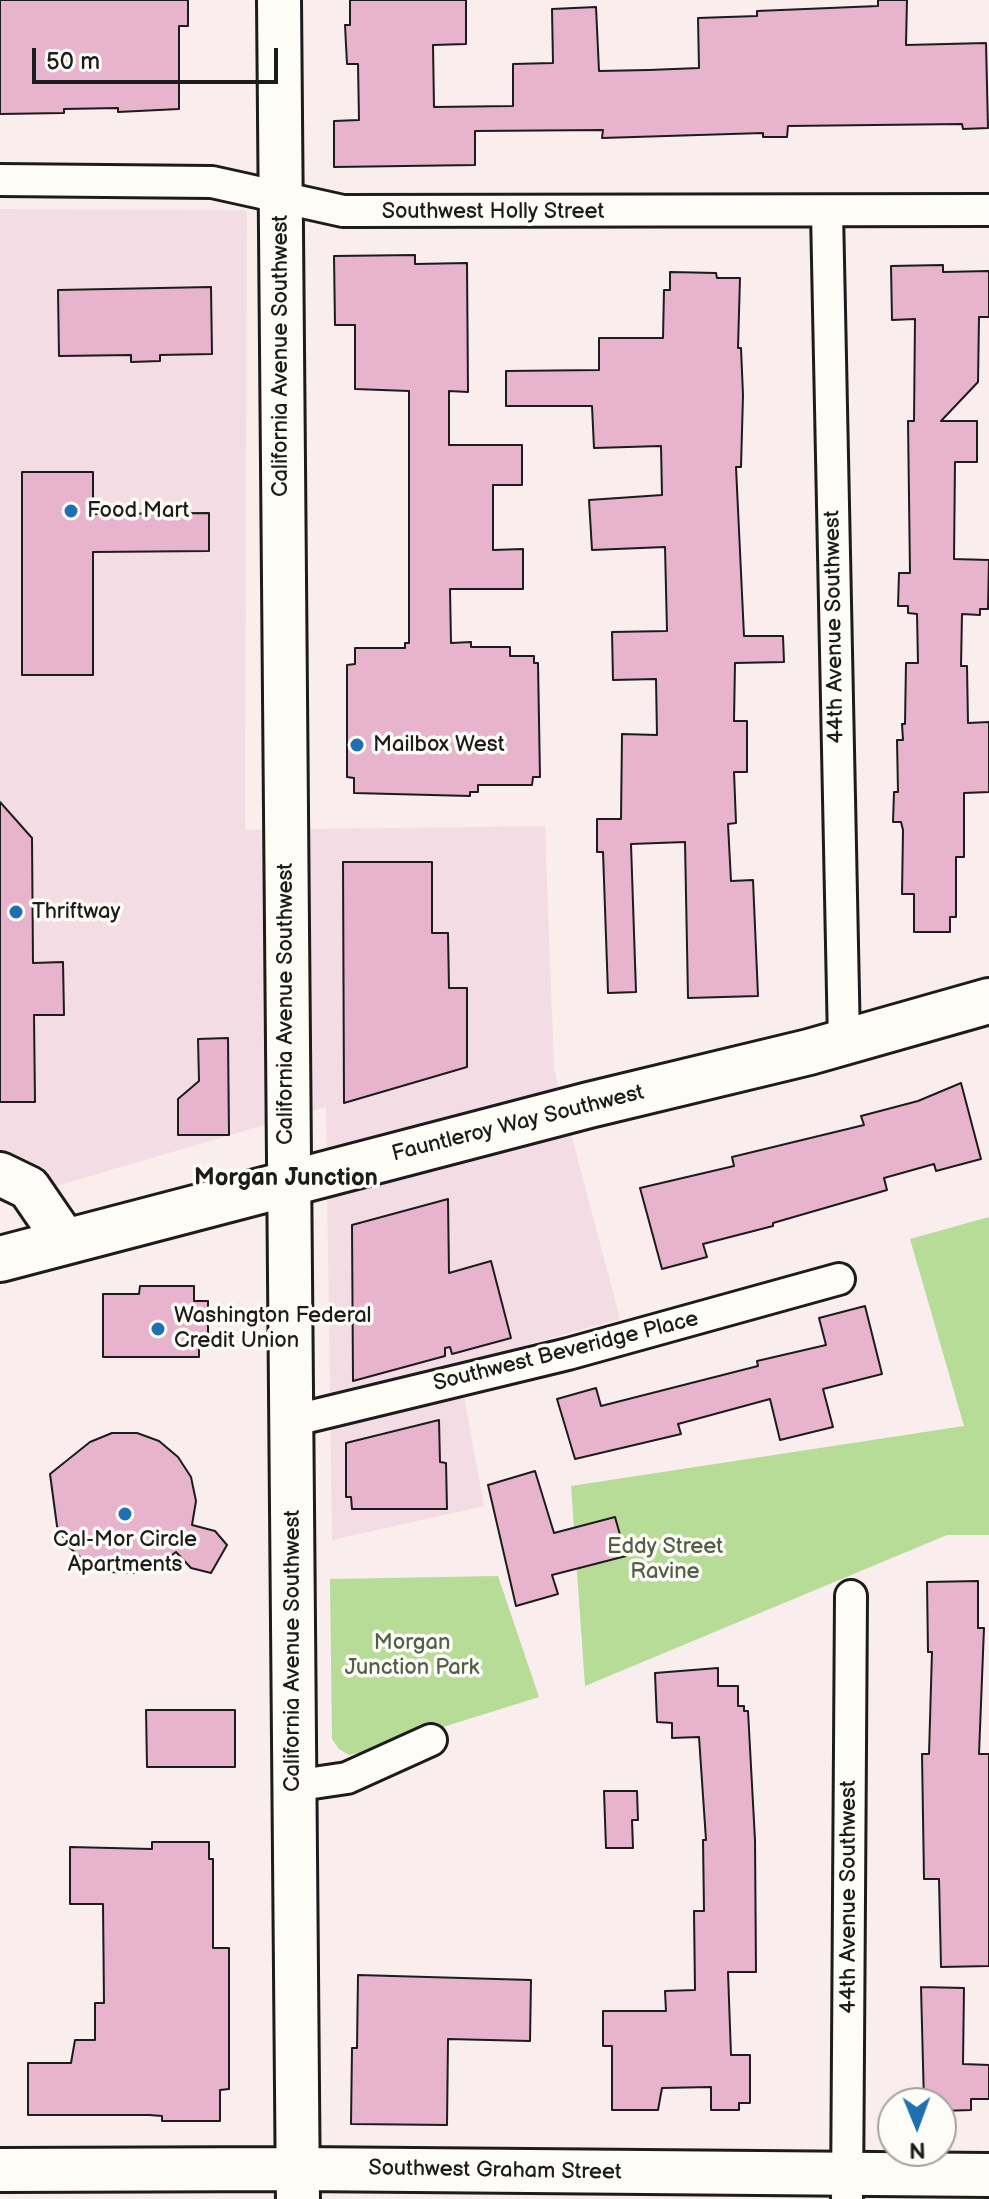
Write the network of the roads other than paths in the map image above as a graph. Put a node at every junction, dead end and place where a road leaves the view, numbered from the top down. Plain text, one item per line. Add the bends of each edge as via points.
1 (279, 0) edge
2 (0, 180) edge
3 (279, 196) junction
4 (989, 210) edge
5 (827, 212) junction
6 (989, 1001) edge
7 (844, 1042) junction
8 (0, 1174) edge
9 (287, 1183) junction
10 (66, 1242) junction
11 (0, 1259) edge
12 (839, 1279) dead end
13 (291, 1421) junction
14 (851, 1596) dead end
15 (431, 1740) dead end
16 (293, 1786) junction
17 (0, 2170) edge
18 (989, 2175) edge
19 (298, 2184) edge
20 (847, 2187) edge

1 - 3 main road, California Avenue Southwest
2 - 3 street, Southwest Holly Street via 212,182
3 - 5 street, Southwest Holly Street via 343,211
3 - 9 main road, California Avenue Southwest
4 - 5 street, Southwest Holly Street
5 - 7 street, 44th Avenue Southwest
6 - 7 main road, Fauntleroy Way Southwest
7 - 9 main road, Fauntleroy Way Southwest
8 - 10 main road via 29,1188
9 - 10 main road, Fauntleroy Way Southwest
9 - 13 main road, California Avenue Southwest
10 - 11 main road, Fauntleroy Way Southwest
12 - 13 street, Southwest Beveridge Place via 568,1354
13 - 16 main road, California Avenue Southwest
14 - 20 street, 44th Avenue Southwest
15 - 16 street via 347,1778
16 - 19 main road, California Avenue Southwest
17 - 19 main road, Southwest Graham Street
18 - 20 main road, Southwest Graham Street
19 - 20 main road, Southwest Graham Street

